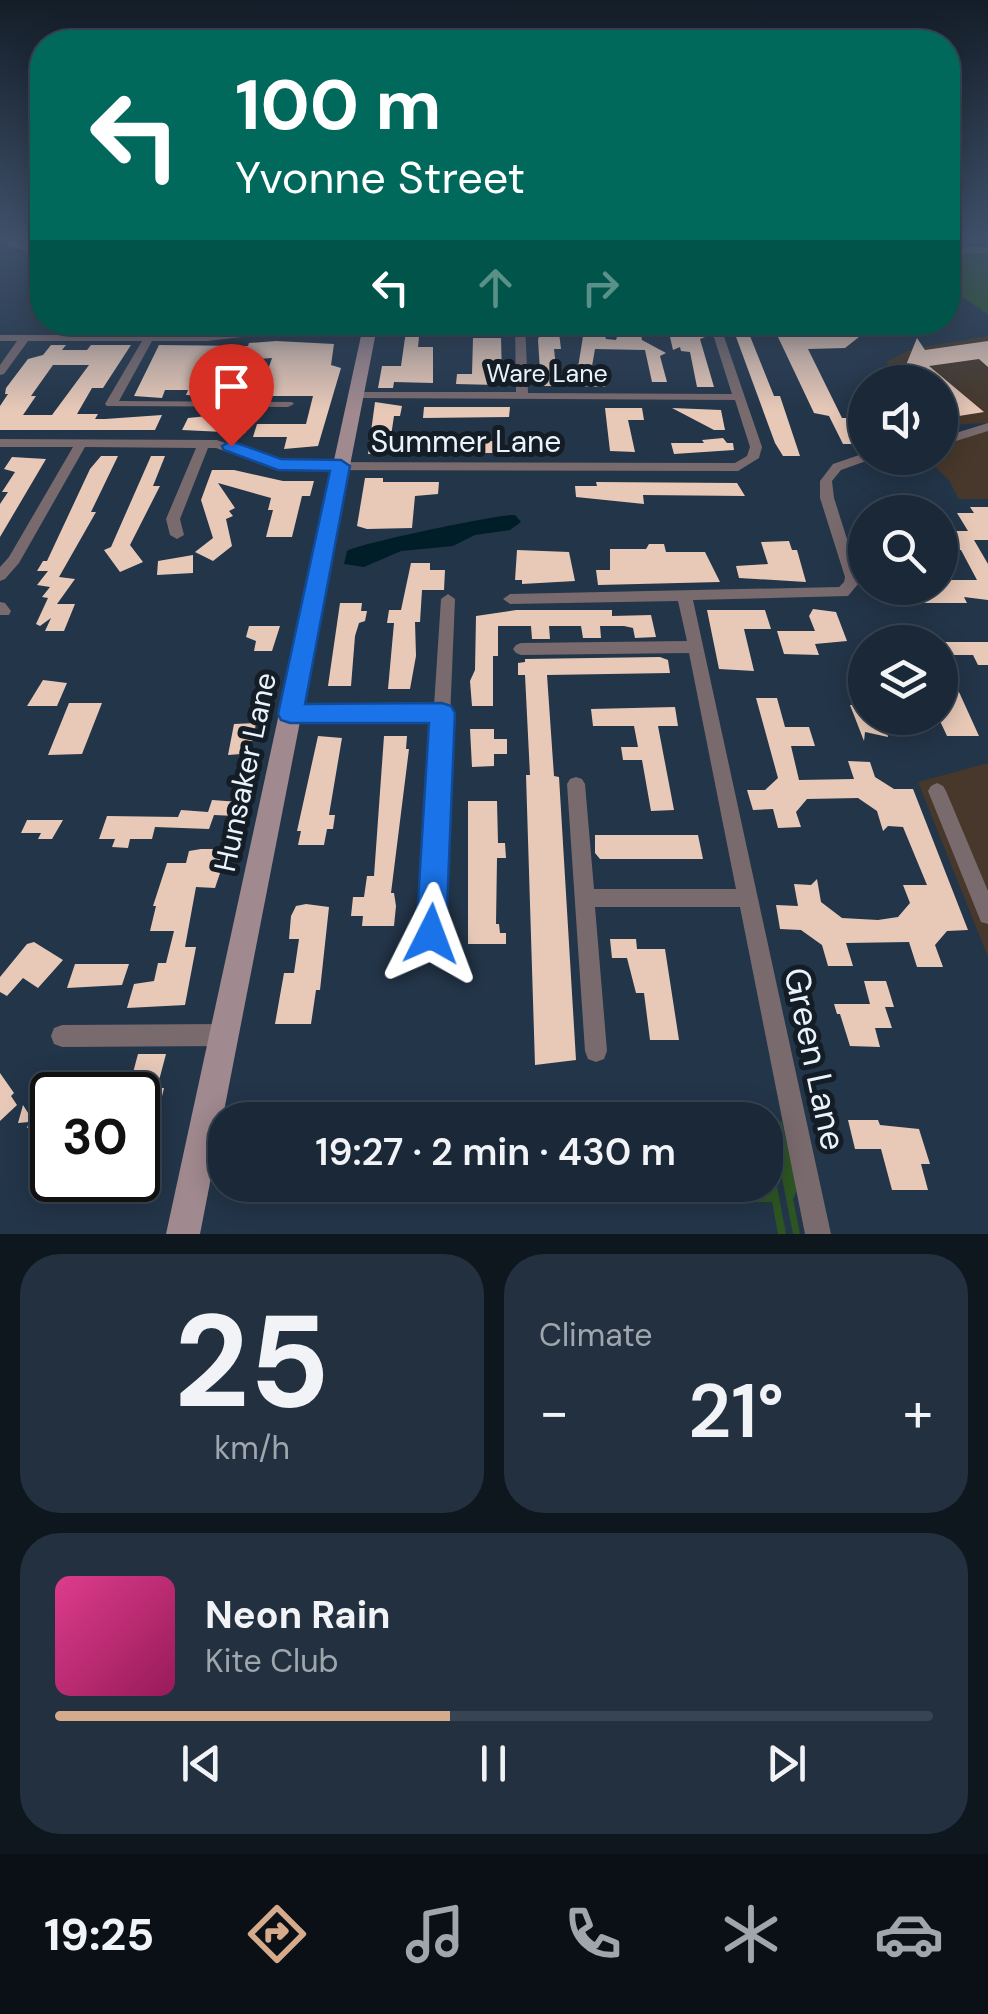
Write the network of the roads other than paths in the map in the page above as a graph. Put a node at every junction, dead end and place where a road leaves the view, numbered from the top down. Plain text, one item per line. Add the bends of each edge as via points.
1 (238, 335) edge
2 (368, 335) edge
3 (520, 335) edge
4 (718, 335) edge
5 (0, 338) edge
6 (25, 338) junction
7 (148, 339) junction
8 (0, 372) edge
9 (355, 395) junction
10 (522, 396) junction
11 (739, 398) junction
12 (288, 404) dead end
13 (988, 427) edge
14 (958, 436) edge
15 (81, 443) junction
16 (0, 444) edge
17 (203, 444) junction
18 (848, 463) edge
19 (341, 466) junction
20 (178, 535) dead end
21 (0, 576) edge
22 (685, 596) junction
23 (510, 598) dead end
24 (448, 599) dead end
25 (696, 648) junction
26 (521, 649) dead end
27 (442, 713) junction
28 (290, 714) junction
29 (576, 784) dead end
30 (938, 791) dead end
31 (585, 898) junction
32 (748, 898) junction
33 (988, 915) edge
34 (431, 934) dead end
35 (224, 1035) junction
36 (62, 1036) dead end
37 (596, 1051) dead end
38 (184, 1234) edge
39 (818, 1234) edge

1 - 7 street
2 - 9 street, Hunsaker Lane
3 - 10 street
4 - 11 street
5 - 6 street
6 - 7 street
6 - 8 street
7 - 12 street via 112,404
9 - 10 street, Ware Lane
9 - 19 street, Hunsaker Lane
10 - 11 street, Ware Lane
11 - 19 street, Summer Lane via 756,453 733,468
13 - 14 street
15 - 16 street, Summer Lane
15 - 17 street, Summer Lane
15 - 21 street
17 - 19 street, Summer Lane via 231,446 278,464
17 - 20 street via 172,522
18 - 22 street via 825,484 852,576 846,590
19 - 28 street, Hunsaker Lane
22 - 23 street
22 - 25 street, Green Lane
24 - 27 street
25 - 26 street
25 - 32 street, Green Lane
27 - 28 street
27 - 34 street
28 - 35 street, Hunsaker Lane
29 - 31 street
30 - 33 street
31 - 32 street
31 - 37 street
32 - 39 street, Green Lane
35 - 36 street
35 - 38 street, Hunsaker Lane

